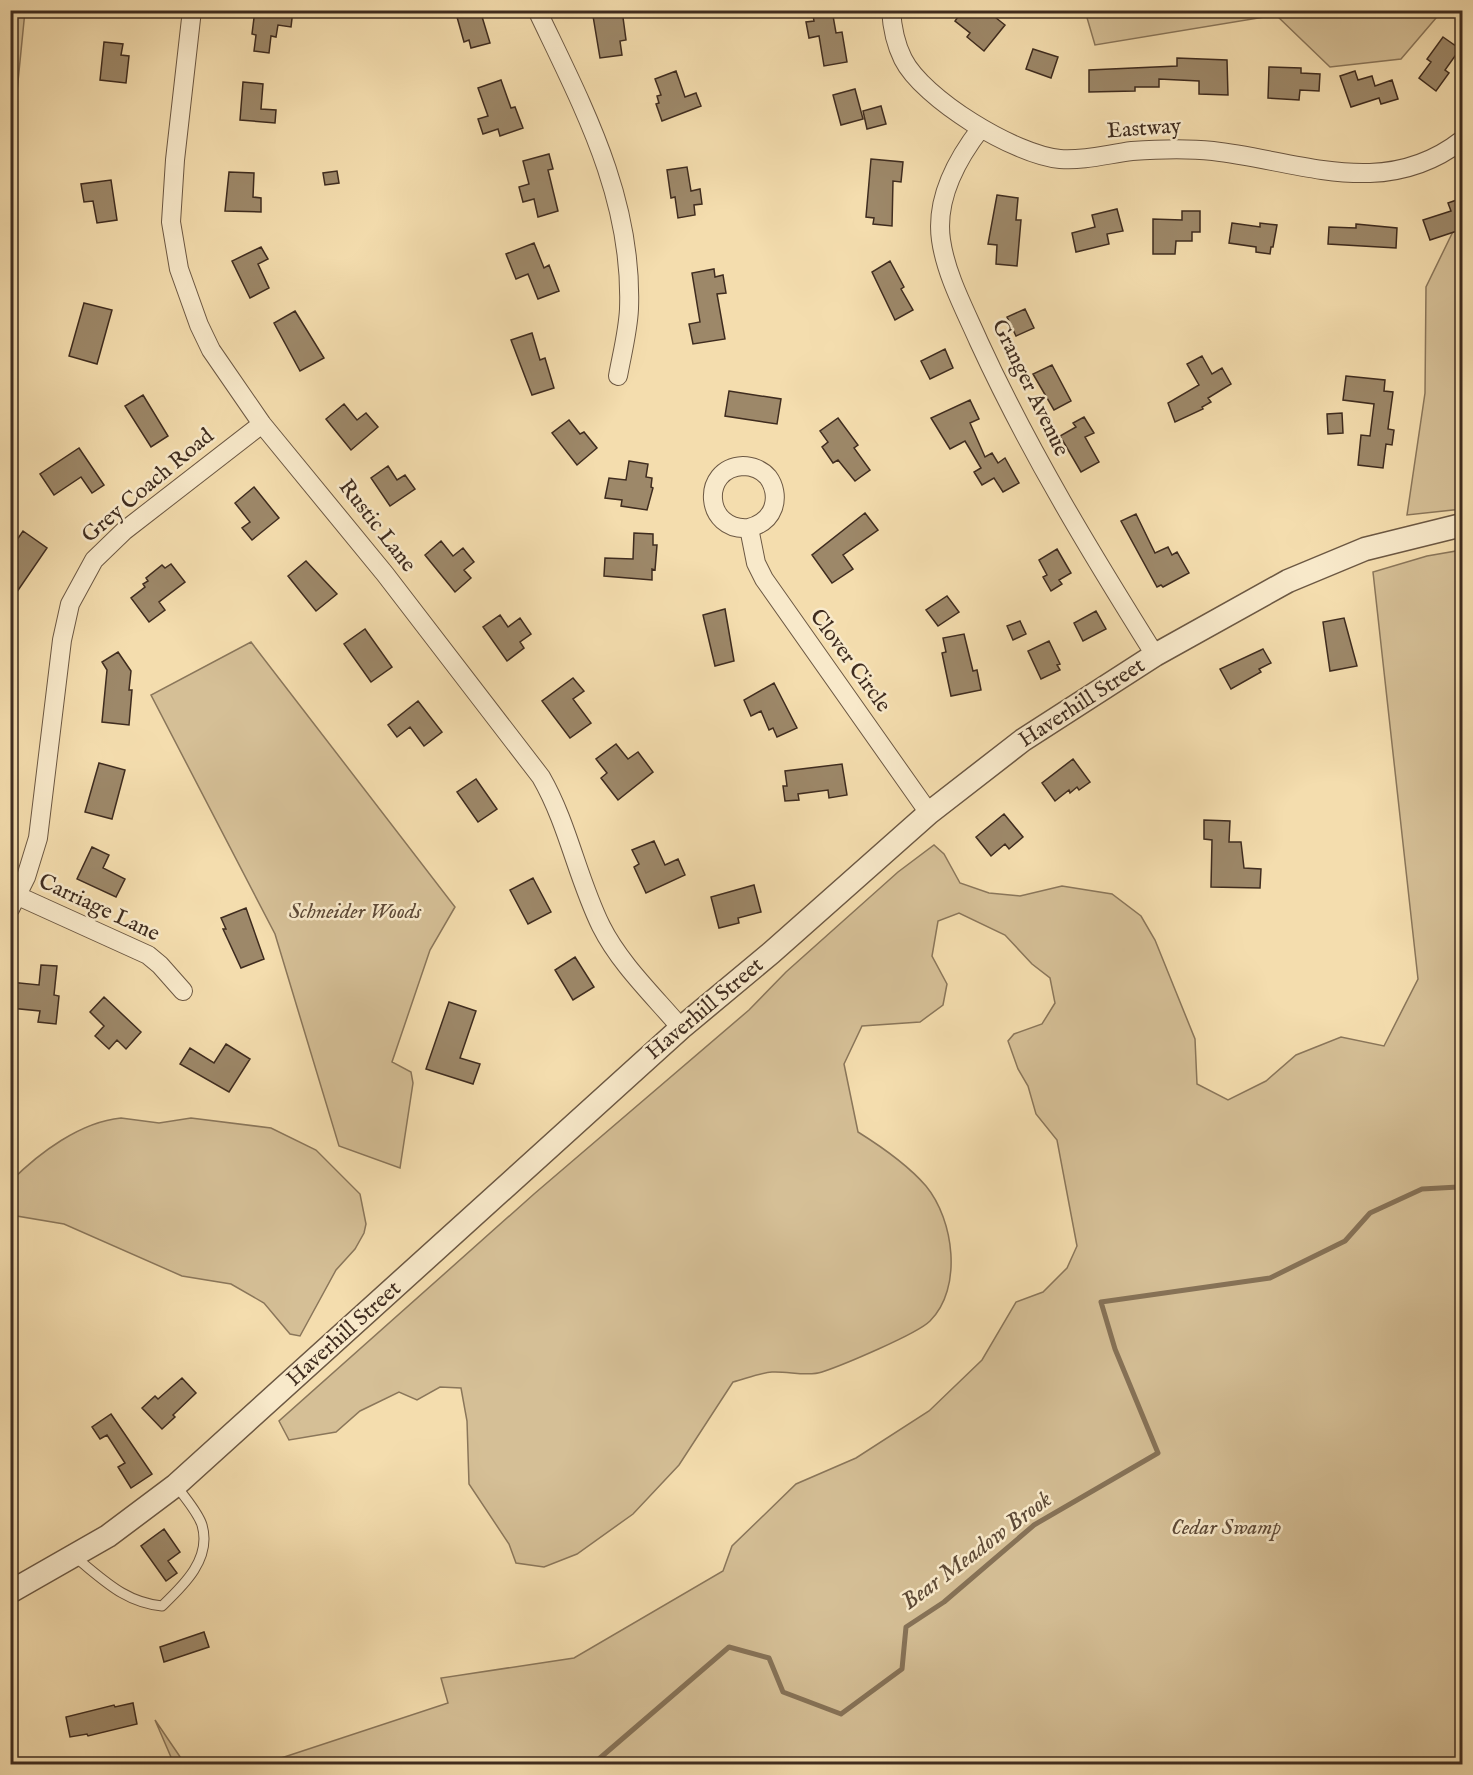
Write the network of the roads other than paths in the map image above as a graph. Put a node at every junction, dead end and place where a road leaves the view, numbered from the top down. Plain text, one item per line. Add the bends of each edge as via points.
1 (192, 10) edge
2 (537, 10) edge
3 (891, 10) edge
4 (981, 128) junction
5 (1462, 140) edge
6 (618, 376) dead end
7 (262, 424) junction
8 (1462, 525) edge
9 (749, 528) dead end
10 (1155, 655) junction
11 (929, 813) junction
12 (14, 903) edge
13 (183, 991) dead end
14 (681, 1028) junction
15 (176, 1485) junction
16 (75, 1557) junction
17 (10, 1592) edge

1 - 7 street, Rustic Lane via 172,193 174,246 188,299 211,350
2 - 6 street via 596,134 614,188 629,308
3 - 4 street, Eastway via 898,48 912,72
4 - 5 street, Eastway via 1028,152 1060,159 1149,150 1213,151 1353,175 1409,167 1436,157
4 - 10 street, Granger Avenue via 957,162 942,209 940,239 953,281 1037,459
7 - 12 street, Grey Coach Road via 124,531 94,560 76,590 62,640 38,838
7 - 14 street, Rustic Lane via 385,574 541,777 559,810 602,927 615,950
8 - 10 street, Haverhill Street via 1383,544 1323,565
9 - 11 street, Clover Circle via 756,563 777,600
10 - 11 street, Haverhill Street via 1058,715
11 - 14 street, Haverhill Street
12 - 13 street, Carriage Lane via 148,956
14 - 15 street, Haverhill Street
15 - 16 street, Haverhill Street
15 - 16 lane via 202,1526 202,1553 188,1581 162,1606 140,1604
16 - 17 street, Haverhill Street

